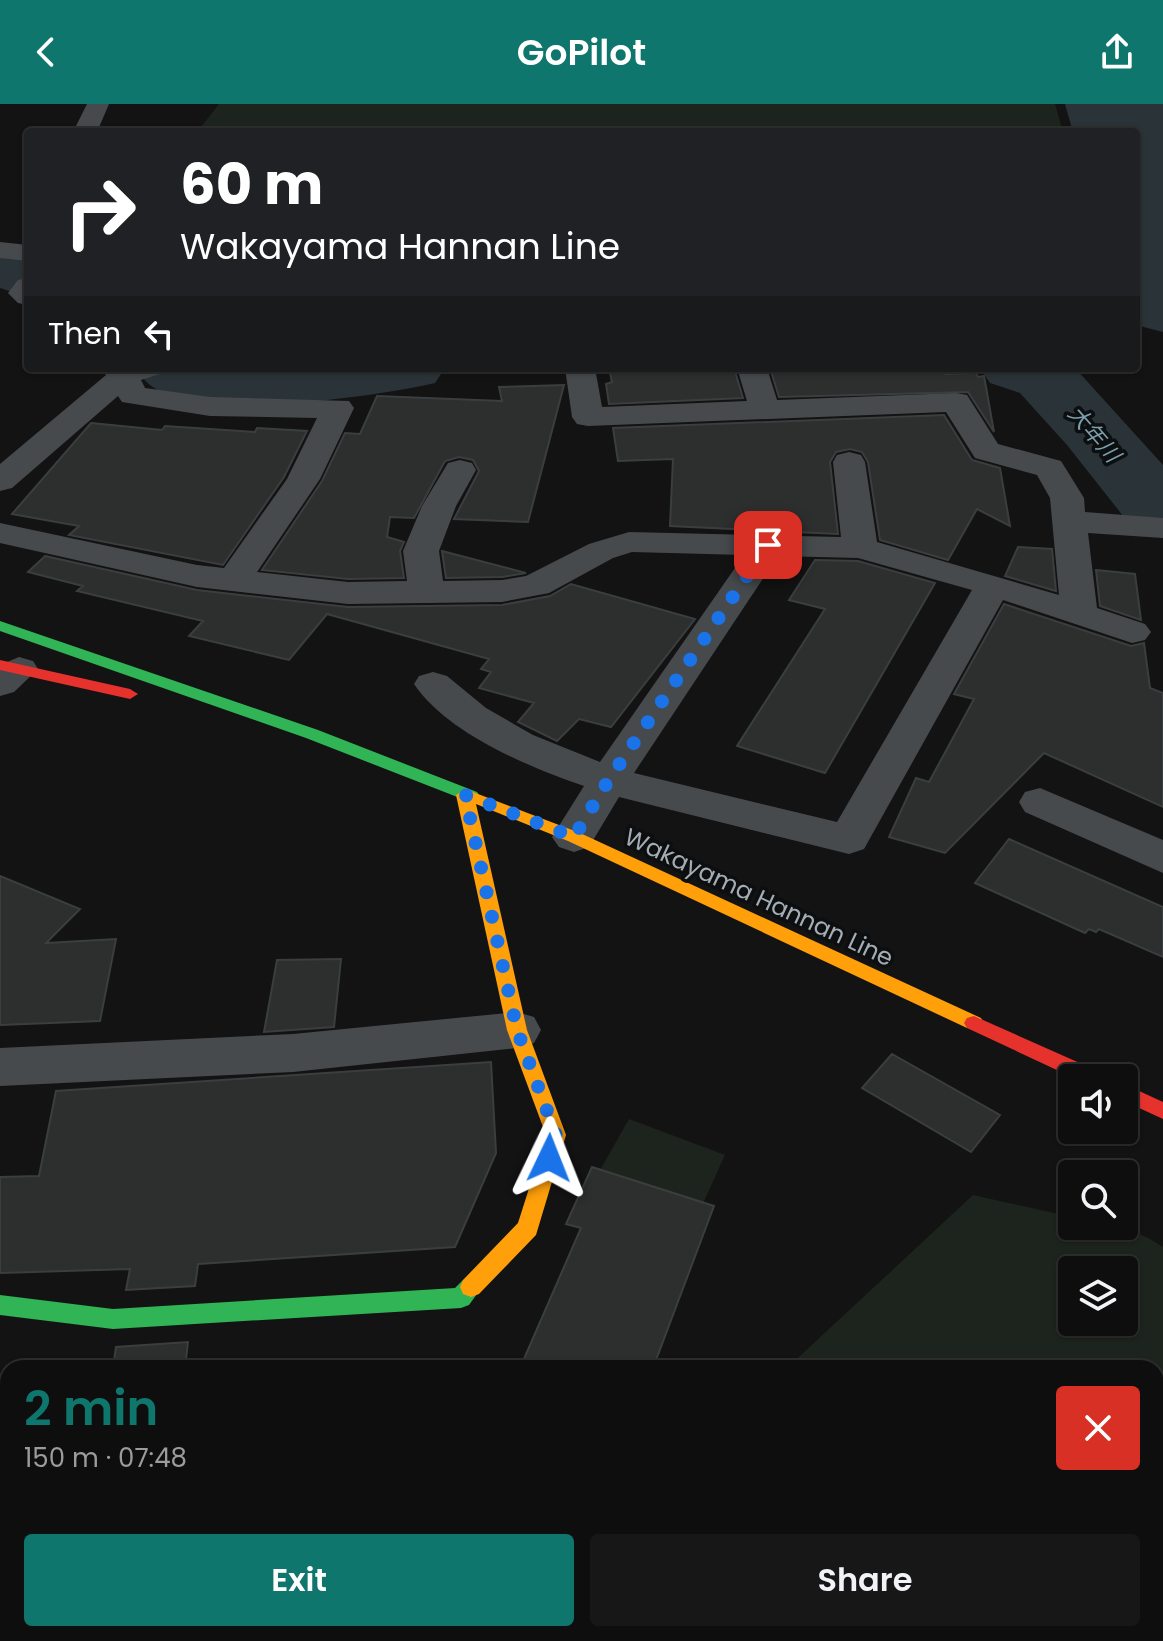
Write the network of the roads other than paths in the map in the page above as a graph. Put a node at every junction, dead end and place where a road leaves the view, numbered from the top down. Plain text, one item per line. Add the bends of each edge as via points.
1 (98, 104) edge
2 (87, 128) edge
3 (0, 250) edge
4 (24, 253) edge
5 (127, 372) edge
6 (129, 372) edge
7 (581, 372) edge
8 (753, 372) edge
9 (765, 410) junction
10 (849, 462) dead end
11 (460, 470) dead end
12 (0, 481) edge
13 (1069, 521) junction
14 (1157, 528) edge
15 (0, 533) edge
16 (768, 545) junction
17 (860, 548) junction
18 (233, 581) junction
19 (993, 585) junction
20 (426, 590) junction
21 (1079, 614) junction
22 (0, 626) edge
23 (1149, 645) edge
24 (6, 673) edge
25 (433, 684) dead end
26 (312, 734) junction
27 (608, 781) junction
28 (465, 795) junction
29 (1040, 802) dead end
30 (574, 837) junction
31 (1163, 858) edge
32 (517, 1030) junction
33 (1063, 1064) edge
34 (0, 1067) edge
35 (0, 1305) edge

1 - 2 street
3 - 4 street
5 - 12 street
6 - 18 street via 133,395 179,405 338,408 303,479
7 - 9 street via 588,417
8 - 9 street
9 - 13 street via 956,402 986,451 1049,468 1067,498
10 - 17 street
11 - 20 street via 421,551
13 - 14 street
13 - 21 street
15 - 18 street
16 - 17 street
16 - 20 street via 629,542 536,585 502,591
16 - 27 street
17 - 19 street
18 - 20 street via 348,593
19 - 21 street
19 - 27 street via 849,839
21 - 23 street
22 - 26 main road, Wakayama Hannan Line
24 - 26 main road, Wakayama Hannan Line
25 - 27 street via 514,744
26 - 28 main road, Wakayama Hannan Line
27 - 30 street
28 - 30 main road, Wakayama Hannan Line
28 - 32 main road
29 - 31 street
30 - 33 main road, Wakayama Hannan Line
32 - 34 street via 293,1053
32 - 35 main road via 556,1135 528,1228 461,1298 113,1319

